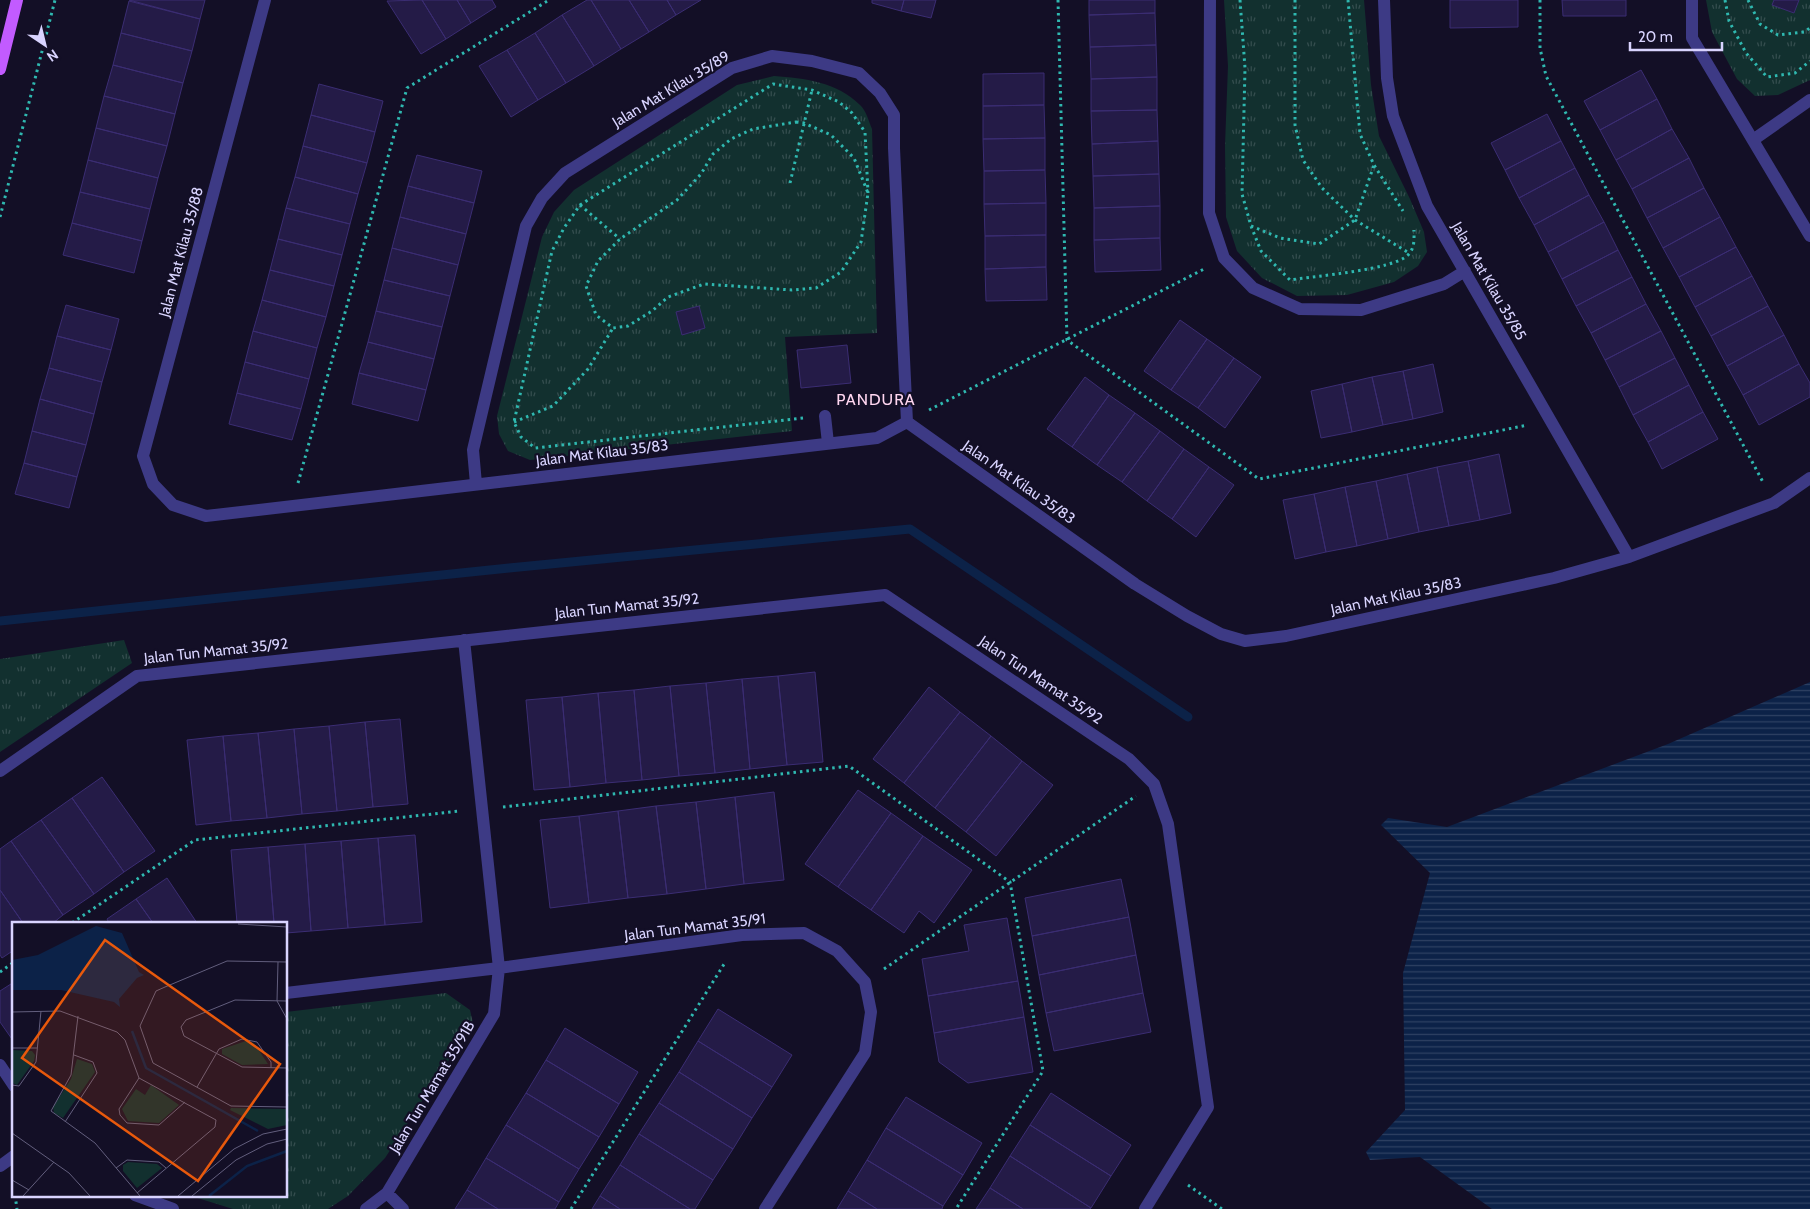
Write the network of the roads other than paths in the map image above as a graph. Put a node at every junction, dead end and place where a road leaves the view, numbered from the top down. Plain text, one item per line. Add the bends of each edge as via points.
1 (17, 0) edge
2 (265, 0) edge
3 (1210, 0) edge
4 (1384, 0) edge
5 (1692, 0) edge
6 (0, 69) edge
7 (1810, 100) edge
8 (1753, 140) junction
9 (1810, 236) edge
10 (1465, 271) junction
11 (825, 416) road end
12 (907, 422) junction
13 (828, 443) junction
14 (1810, 478) edge
15 (476, 484) junction
16 (173, 505) joint
17 (1629, 557) junction
18 (464, 640) junction
19 (0, 771) edge
20 (498, 968) junction
21 (288, 992) edge
22 (0, 1065) edge
23 (12, 1083) edge
24 (12, 1157) edge
25 (0, 1166) edge
26 (387, 1193) junction
27 (138, 1196) edge
28 (173, 1209) edge
29 (366, 1209) edge
30 (404, 1209) edge
31 (765, 1209) edge
32 (1145, 1209) edge

1 - 6 main road
2 - 16 street, Jalan Mat Kilau 35/88 via 143,456 153,484
3 - 10 street via 1209,213 1224,258 1253,288 1300,309 1361,310 1444,284
4 - 10 street, Jalan Mat Kilau 35/85 via 1387,78 1393,116 1427,206
5 - 8 street via 1692,38
7 - 8 street
8 - 9 street
10 - 17 street, Jalan Mat Kilau 35/85
11 - 13 street
12 - 13 street, Jalan Mat Kilau 35/83 via 876,438
12 - 15 street, Jalan Mat Kilau 35/89 via 894,115 880,92 859,73 772,56 732,68 565,173 542,198 526,226 473,450
12 - 17 street, Jalan Mat Kilau 35/83 via 1135,584 1187,616 1222,634 1245,641 1286,636 1554,578
13 - 15 street, Jalan Mat Kilau 35/83
14 - 17 street, Jalan Mat Kilau 35/83 via 1774,503
15 - 16 street, Jalan Mat Kilau 35/83 via 206,516
18 - 19 street, Jalan Tun Mamat 35/92 via 137,676
18 - 20 street
18 - 32 street, Jalan Tun Mamat 35/92 via 885,595 1129,759 1154,784 1168,824 1208,1107
20 - 21 street, Jalan Tun Mamat 35/91
20 - 26 street, Jalan Tun Mamat 35/91B via 494,1014
20 - 31 street, Jalan Tun Mamat 35/91 via 742,935 804,933 837,951 865,982 871,1012 865,1053
22 - 23 street
24 - 25 street
26 - 29 street, Jalan Tun Mamat 35/91B
26 - 30 street
27 - 28 street

